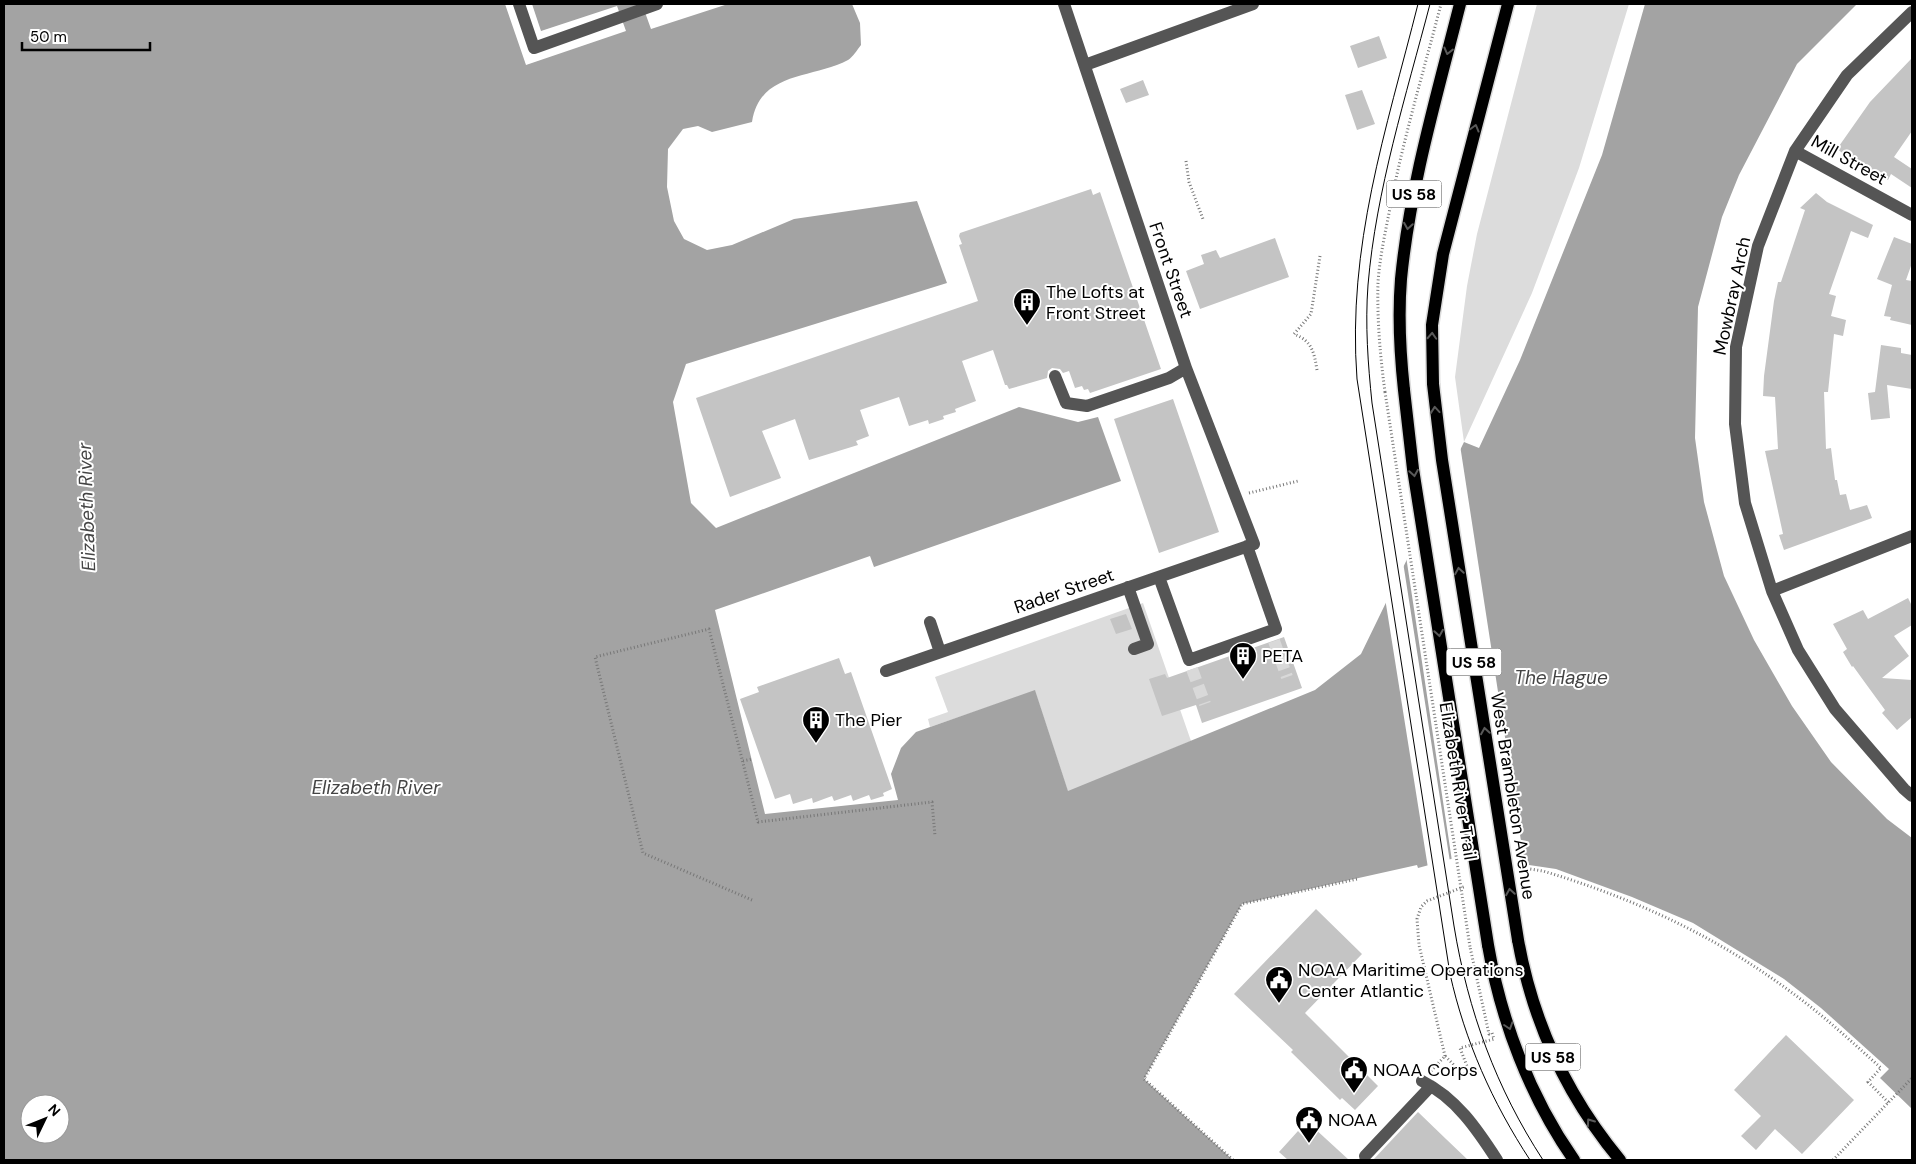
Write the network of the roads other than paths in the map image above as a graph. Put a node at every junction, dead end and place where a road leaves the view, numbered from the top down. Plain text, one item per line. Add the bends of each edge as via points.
1 (519, 4) edge
2 (657, 4) edge
3 (1064, 4) edge
4 (1254, 4) edge
5 (1460, 4) edge
6 (1508, 4) edge
7 (1912, 12) edge
8 (1085, 64) junction
9 (1795, 151) junction
10 (1912, 215) edge
11 (1186, 368) junction
12 (1055, 376) dead end
13 (1912, 536) edge
14 (1250, 545) junction
15 (1159, 576) junction
16 (1128, 587) junction
17 (1772, 591) junction
18 (930, 622) dead end
19 (1134, 649) dead end
20 (940, 652) junction
21 (886, 671) dead end
22 (1912, 796) edge
23 (1365, 1156) dead end
24 (1497, 1160) edge
25 (1574, 1160) edge
26 (1620, 1160) edge

1 - 2 street via 534,48
3 - 8 street, Front Street
4 - 8 street
5 -> 25 main road, US 58, bridge via 1420,162 1405,251 1400,305 1404,390 1413,469 1498,991 1522,1063 1547,1116
26 -> 6 main road, West Brambleton Avenue / US 58, bridge via 1588,1119 1549,1049 1533,1005 1518,940 1438,436 1432,325 1443,254
7 - 9 street, Mowbray Arch via 1847,75
8 - 11 street, Front Street
9 - 10 street, Mill Street
9 - 17 street, Mowbray Arch via 1758,246 1736,347 1735,424 1745,503
11 - 12 street via 1169,378 1087,406 1066,403
11 - 14 street, Front Street via 1236,498
13 - 17 street
14 - 15 street, Rader Street
14 - 15 street, Front Street via 1276,628 1272,636 1190,664
15 - 16 street, Rader Street
16 - 19 street via 1148,644
16 - 20 street, Rader Street
17 - 22 street, Mowbray Arch via 1798,650 1835,708
18 - 20 street
20 - 21 street, Rader Street
23 - 24 street via 1427,1083 1476,1126

